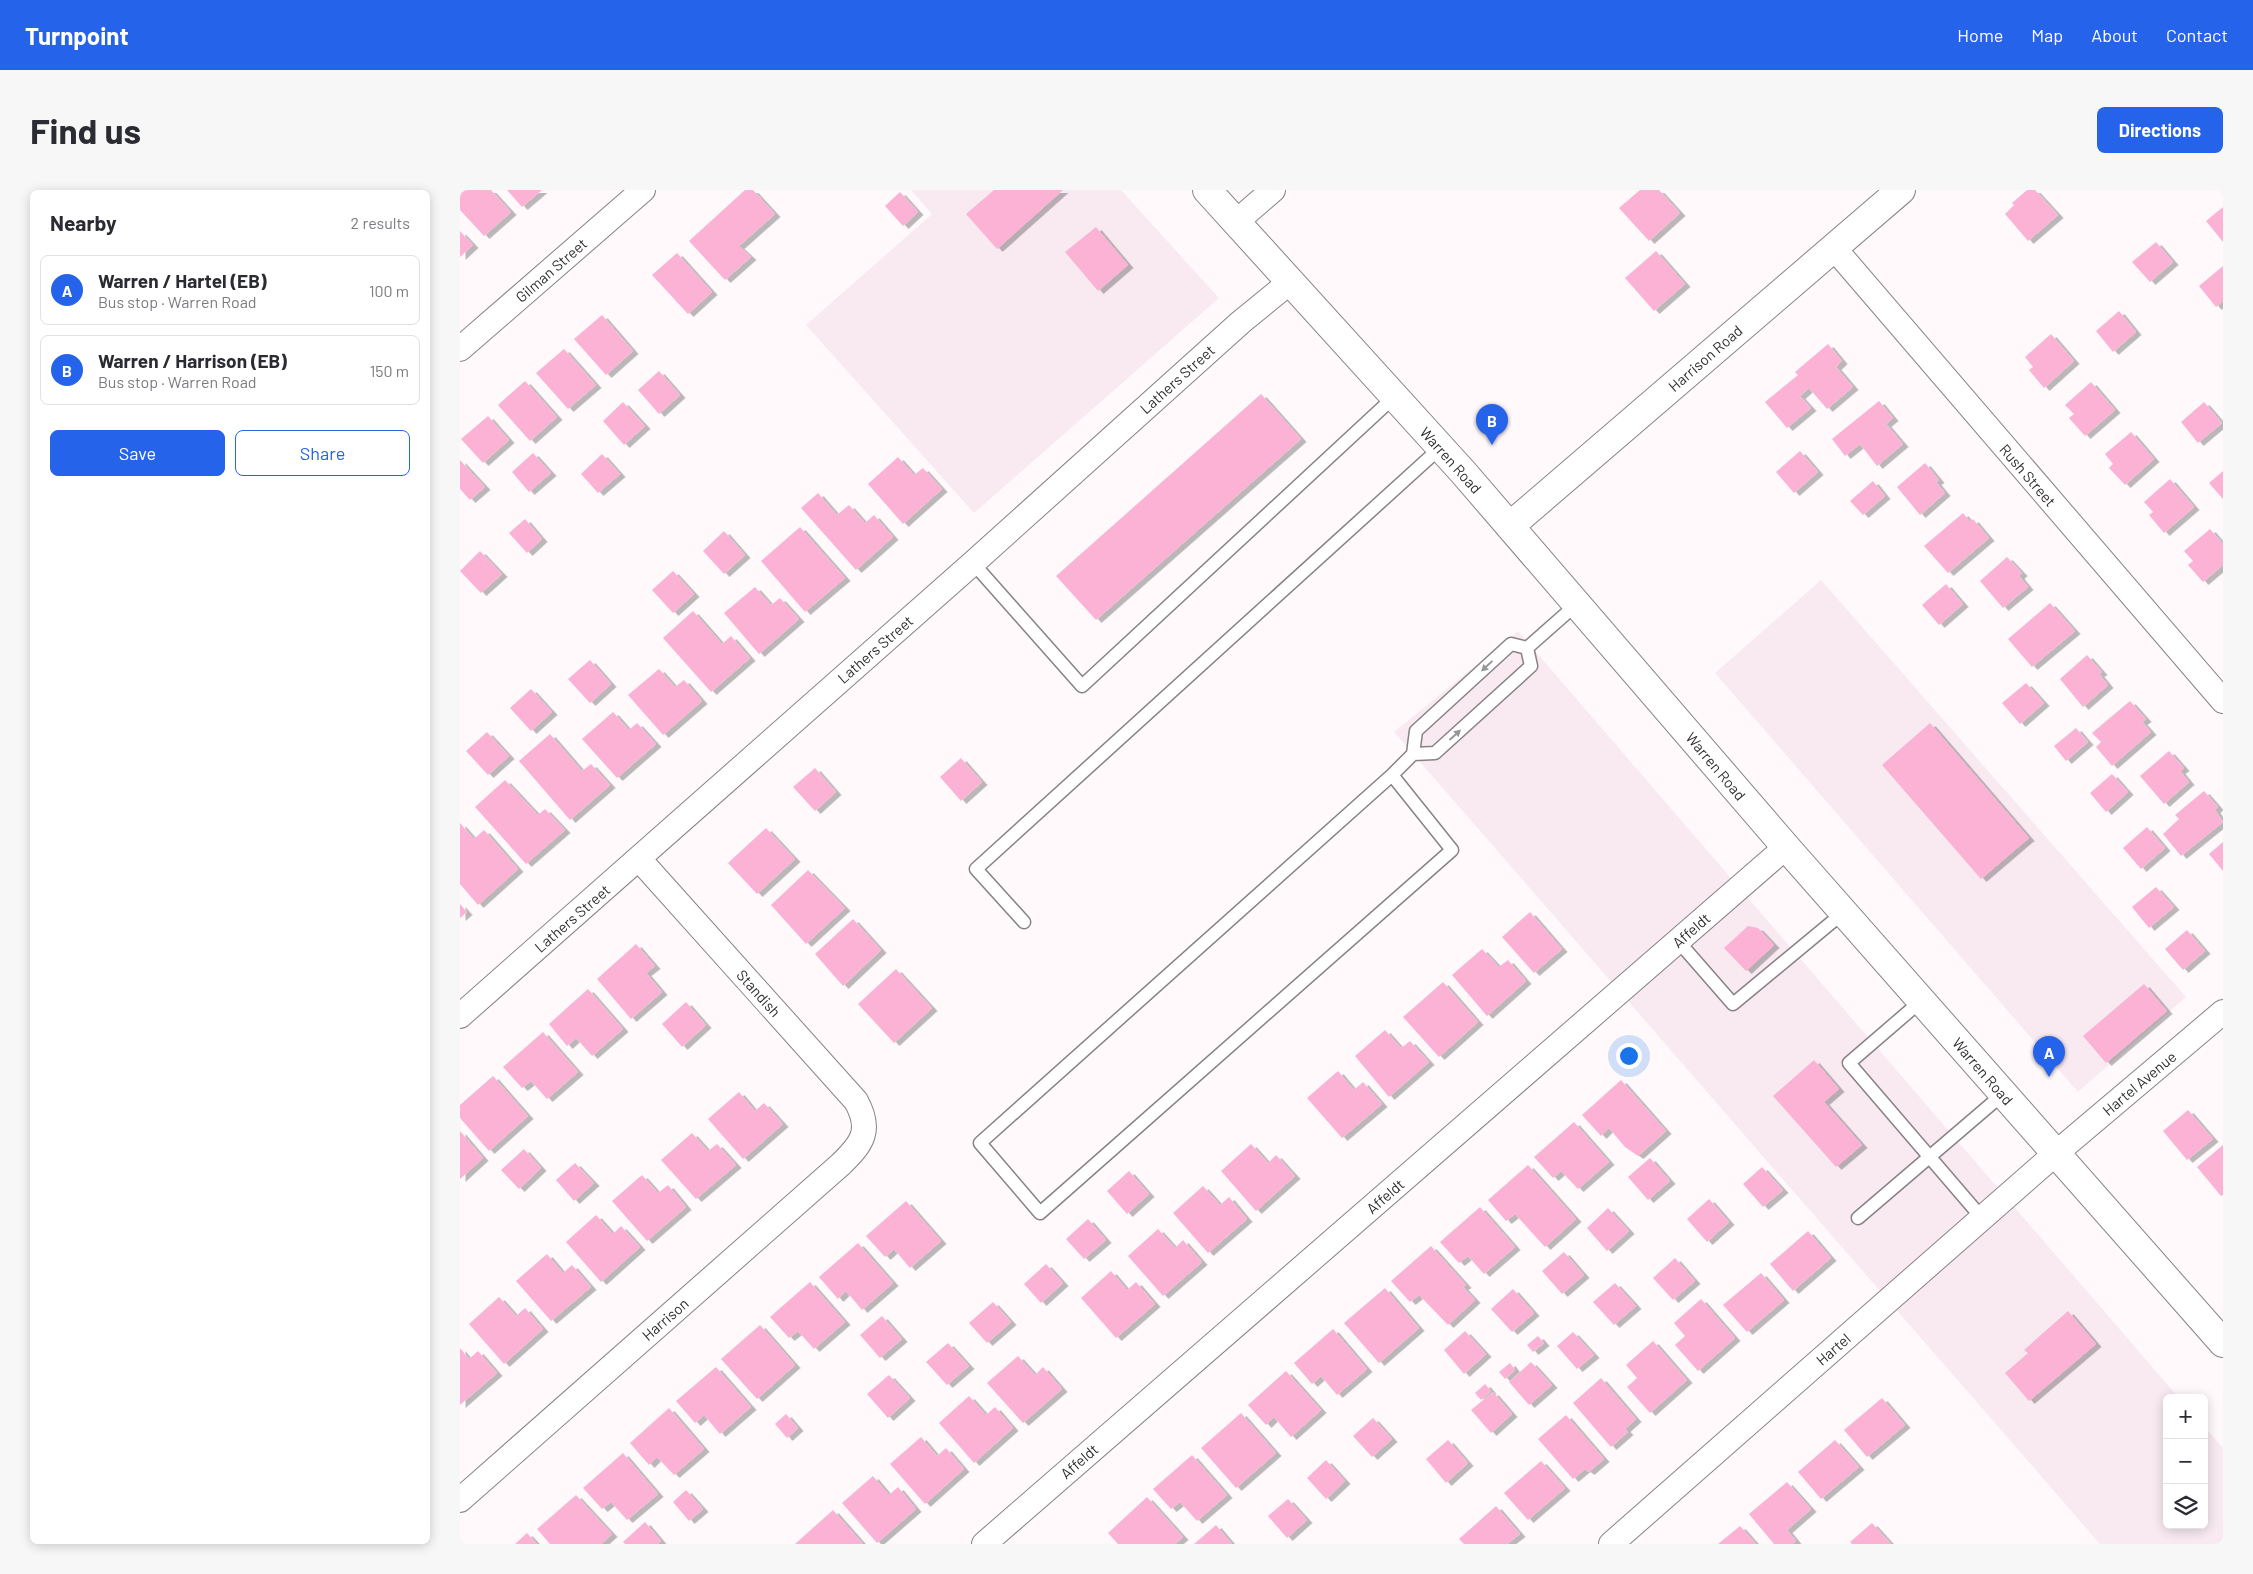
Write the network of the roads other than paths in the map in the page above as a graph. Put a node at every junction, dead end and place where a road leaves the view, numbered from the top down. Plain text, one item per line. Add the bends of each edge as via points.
1 (643, 190) edge
2 (1207, 190) edge
3 (1274, 190) edge
4 (1902, 190) edge
5 (1236, 222) junction
6 (1834, 248) junction
7 (1290, 282) junction
8 (460, 349) edge
9 (1394, 397) junction
10 (1440, 448) junction
11 (1510, 526) junction
12 (973, 563) junction
13 (1578, 603) junction
14 (1527, 648) junction
15 (2223, 701) edge
16 (1413, 754) junction
17 (1392, 775) junction
18 (1786, 847) junction
19 (639, 859) junction
20 (1844, 912) junction
21 (1024, 922) dead end
22 (1678, 941) junction
23 (1921, 1001) junction
24 (2223, 1012) edge
25 (460, 1016) edge
26 (2003, 1094) junction
27 (864, 1133) joint
28 (2055, 1154) junction
29 (1930, 1157) junction
30 (1858, 1218) dead end
31 (1982, 1218) junction
32 (2223, 1344) edge
33 (460, 1500) edge
34 (984, 1544) edge
35 (1611, 1544) edge

1 - 8 street, Gilman Street
2 - 5 main road, Warren Road
3 - 5 street
4 - 6 main road, Harrison Road
5 - 7 main road, Warren Road
6 - 11 main road, Harrison Road
6 - 15 street, Rush Street
7 - 9 main road, Warren Road
7 - 12 street, Lathers Street via 1241,322
9 - 10 main road, Warren Road
9 - 12 lane via 1082,686
10 - 11 main road, Warren Road
10 - 21 lane via 976,869
11 - 13 main road, Warren Road
12 - 19 street, Lathers Street
13 - 14 lane
13 - 18 main road, Warren Road
14 -> 16 lane via 1511,644 1416,731
16 -> 14 lane via 1435,753 1531,666
16 - 17 lane
17 - 17 lane via 980,1143 1040,1213 1452,850
18 - 20 main road, Warren Road
18 - 22 street, Affeldt
19 - 25 street, Lathers Street
19 - 27 street, Standish via 856,1100 864,1120
20 - 22 lane via 1733,1004
20 - 23 main road, Warren Road
22 - 34 street, Affeldt
23 - 26 main road, Warren Road
23 - 29 lane via 1848,1063
24 - 28 street, Hartel Avenue
26 - 28 main road, Warren Road
26 - 29 lane
27 - 33 street, Harrison via 853,1152 840,1165
28 - 31 street, Hartel
28 - 32 main road, Warren Road
29 - 30 lane
29 - 31 lane
31 - 35 street, Hartel

